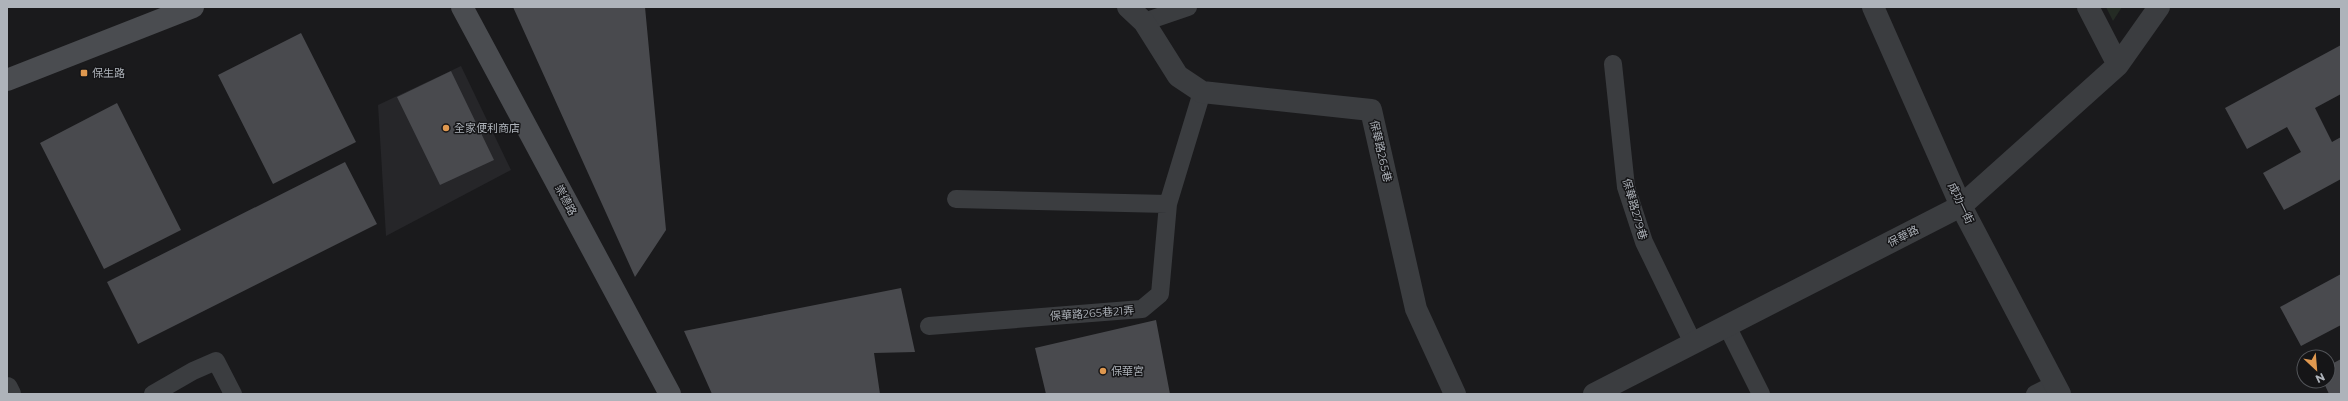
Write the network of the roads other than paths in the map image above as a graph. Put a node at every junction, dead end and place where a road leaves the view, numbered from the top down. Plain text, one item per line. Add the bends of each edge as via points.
1 (193, 7) edge
2 (462, 7) edge
3 (1128, 7) edge
4 (1188, 7) edge
5 (1873, 7) edge
6 (2088, 7) edge
7 (2159, 7) edge
8 (1144, 22) junction
9 (1613, 64) dead end
10 (2118, 65) junction
11 (7, 80) edge
12 (1202, 92) junction
13 (956, 199) dead end
14 (1168, 204) junction
15 (1961, 206) junction
16 (929, 326) dead end
17 (1727, 326) junction
18 (1693, 343) junction
19 (7, 388) edge
20 (2058, 389) edge
21 (1606, 391) edge
22 (10, 394) edge
23 (153, 394) edge
24 (233, 394) edge
25 (670, 394) edge
26 (1455, 394) edge
27 (1761, 394) edge
28 (2035, 394) edge

1 - 11 street
2 - 25 street, 崇德路
3 - 8 street, 保華路265巷
4 - 8 lane
5 - 15 street, 成功一街
6 - 10 street
7 - 10 street, 保華路
8 - 12 street, 保華路265巷 via 1178,76
9 - 18 lane, 保華路279巷 via 1626,187 1644,242
10 - 15 street, 保華路
12 - 14 lane, 保華路265巷21弄
12 - 26 street, 保華路265巷 via 1371,110 1416,309
13 - 14 lane
14 - 16 lane, 保華路265巷21弄 via 1160,294 1142,309
15 - 17 street, 保華路
15 - 20 street, 成功一街
17 - 18 street, 保華路
17 - 27 lane
18 - 21 street, 保華路
19 - 22 street
20 - 28 lane
23 - 24 lane via 193,370 216,361

